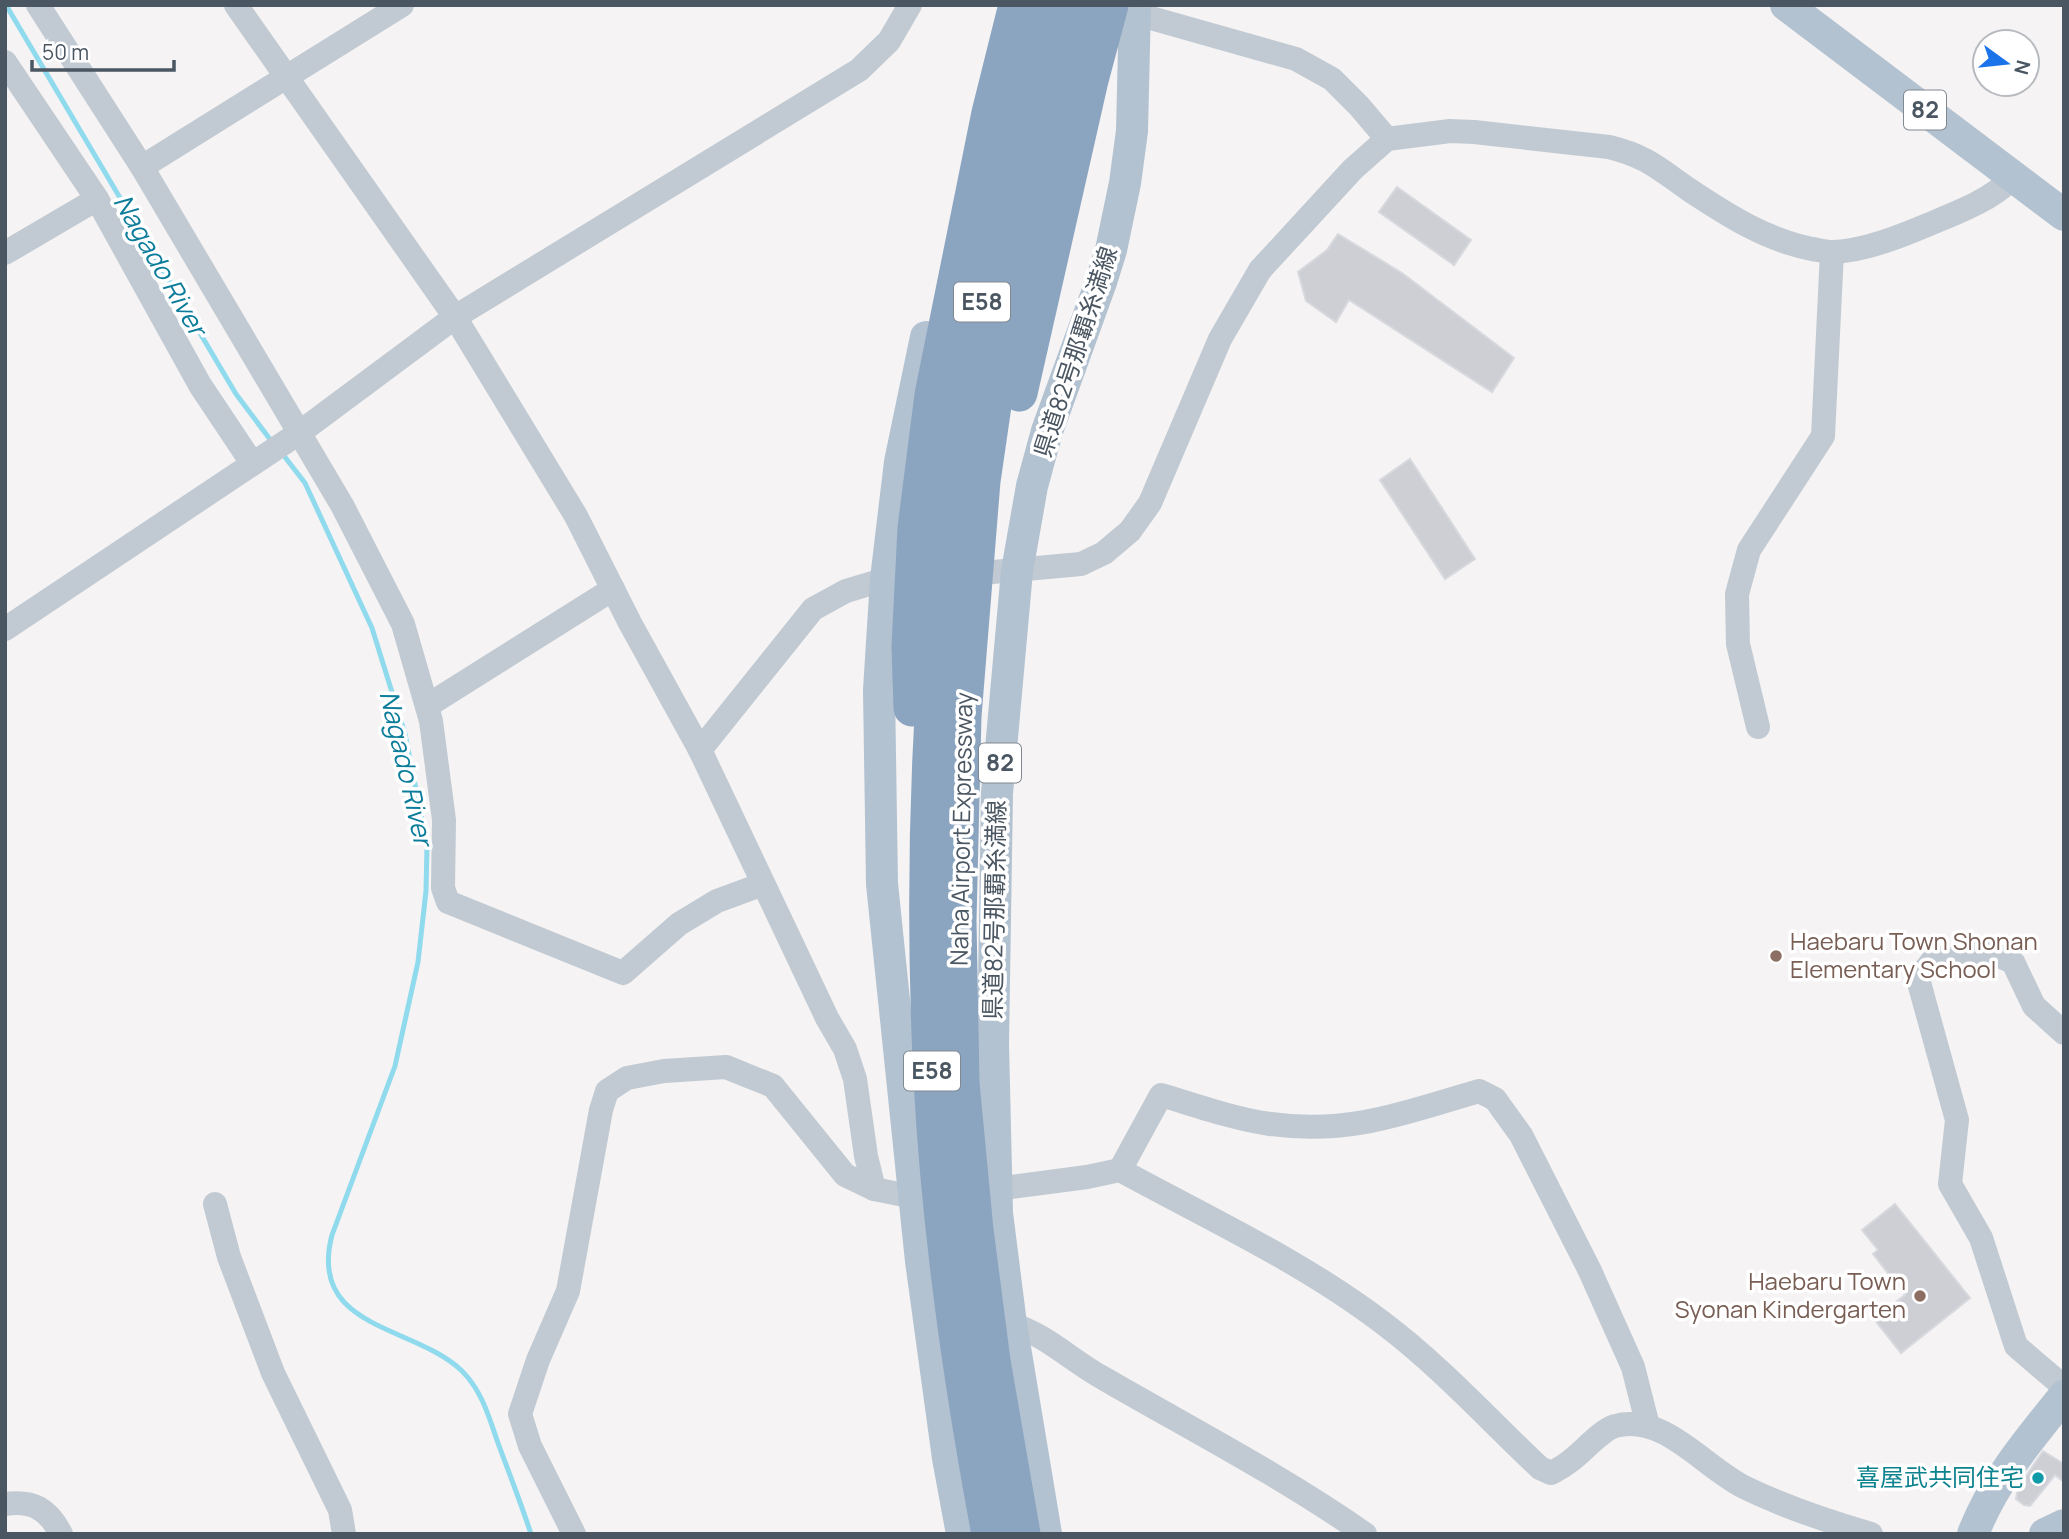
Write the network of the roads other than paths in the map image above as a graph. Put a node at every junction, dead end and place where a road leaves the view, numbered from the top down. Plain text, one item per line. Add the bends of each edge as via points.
1 (38, 5) edge
2 (236, 5) edge
3 (402, 5) edge
4 (910, 5) edge
5 (1004, 5) edge
6 (1017, 5) edge
7 (1051, 5) edge
8 (1080, 5) edge
9 (1107, 5) edge
10 (1135, 5) edge
11 (1786, 5) edge
12 (5, 62) edge
13 (287, 78) junction
14 (1387, 139) junction
15 (142, 167) junction
16 (2013, 177) junction
17 (97, 200) junction
18 (2064, 215) edge
19 (5, 253) edge
20 (1832, 253) junction
21 (455, 317) junction
22 (299, 433) junction
23 (252, 463) junction
24 (1017, 571) junction
25 (886, 579) junction
26 (613, 589) junction
27 (5, 629) edge
28 (427, 706) junction
29 (1758, 727) dead end
30 (700, 750) junction
31 (763, 884) junction
32 (943, 925) junction
33 (2064, 1033) edge
34 (1120, 1170) junction
35 (874, 1189) junction
36 (996, 1190) junction
37 (914, 1197) junction
38 (215, 1204) dead end
39 (1011, 1324) junction
40 (2064, 1387) edge
41 (2064, 1396) edge
42 (1648, 1426) junction
43 (5, 1504) edge
44 (2064, 1525) edge
45 (61, 1534) edge
46 (345, 1534) edge
47 (574, 1534) edge
48 (962, 1534) edge
49 (990, 1534) edge
50 (1021, 1534) edge
51 (1046, 1534) edge
52 (1366, 1534) edge
53 (1871, 1534) edge
54 (1973, 1534) edge
55 (2045, 1534) edge

1 - 15 street
2 - 13 street
3 - 13 street
4 - 21 street via 889,41 859,70
5 - 25 main road via 973,109 900,462
6 - 32 highway via 990,113 933,395 916,528 912,735
7 - 32 highway, Naha Airport Expressway / E58 via 996,227 954,480 932,723
8 - 32 highway, Naha Airport Expressway / E58 via 1024,231 999,364 982,481
9 - 14 street via 1296,59 1332,79
9 - 32 highway via 1009,438
10 - 24 main road, 県道82号那覇糸満線 / 82 via 1132,131 1119,216 1091,313 1047,431
11 - 16 main road, 82
12 - 17 street
13 - 15 street
13 - 21 street
14 - 20 street via 1474,132 1619,149 1646,159 1750,228 1786,244
14 - 24 street via 1353,169 1260,270 1220,339 1150,503 1130,531 1104,553 1081,564
15 - 22 street
16 - 18 main road, 82
16 - 20 street via 1979,203 1901,236
17 - 19 street
17 - 23 street via 200,385
20 - 29 street via 1823,436 1749,550 1737,594 1738,644
21 - 22 street
21 - 26 street via 576,516
22 - 23 street
22 - 28 street via 403,624
23 - 27 street
24 - 25 street
24 - 36 main road, 県道82号那覇糸満線 / 82 via 997,793
25 - 30 street via 846,591 813,609
25 - 37 main road via 879,690 883,884
26 - 28 street
26 - 30 street
28 - 31 street via 444,820 443,888 448,902 624,973 679,925 717,901
30 - 31 street
31 - 35 street via 845,1049 855,1079
32 - 49 highway, Naha Airport Expressway / E58 via 932,1082 945,1233
32 - 50 highway, Naha Airport Expressway / E58 via 975,1230
33 - 40 street via 2034,1006 2013,962 1996,955 1967,951 1933,960 1918,979 1957,1120 1950,1184 1981,1238 2016,1346
34 - 36 street
34 - 42 street via 1299,1268 1376,1317 1457,1387 1539,1468 1551,1473 1611,1427
34 - 42 street via 1161,1095 1266,1124 1310,1128 1375,1122 1479,1091 1495,1099 1521,1135 1590,1271 1633,1367
35 - 37 street
35 - 47 street via 845,1175 773,1086 726,1067 627,1078 607,1091 568,1291 520,1414 530,1446
36 - 37 street
36 - 39 main road, 県道82号那覇糸満線 / 82
37 - 48 main road
38 - 46 street via 229,1257 272,1373 340,1510
39 - 51 main road, 県道82号那覇糸満線 / 82
39 - 52 street via 1027,1329
41 - 54 main road via 2009,1464 1985,1503
42 - 53 street via 1666,1433 1745,1488
43 - 45 street via 26,1501 52,1518
44 - 55 main road

